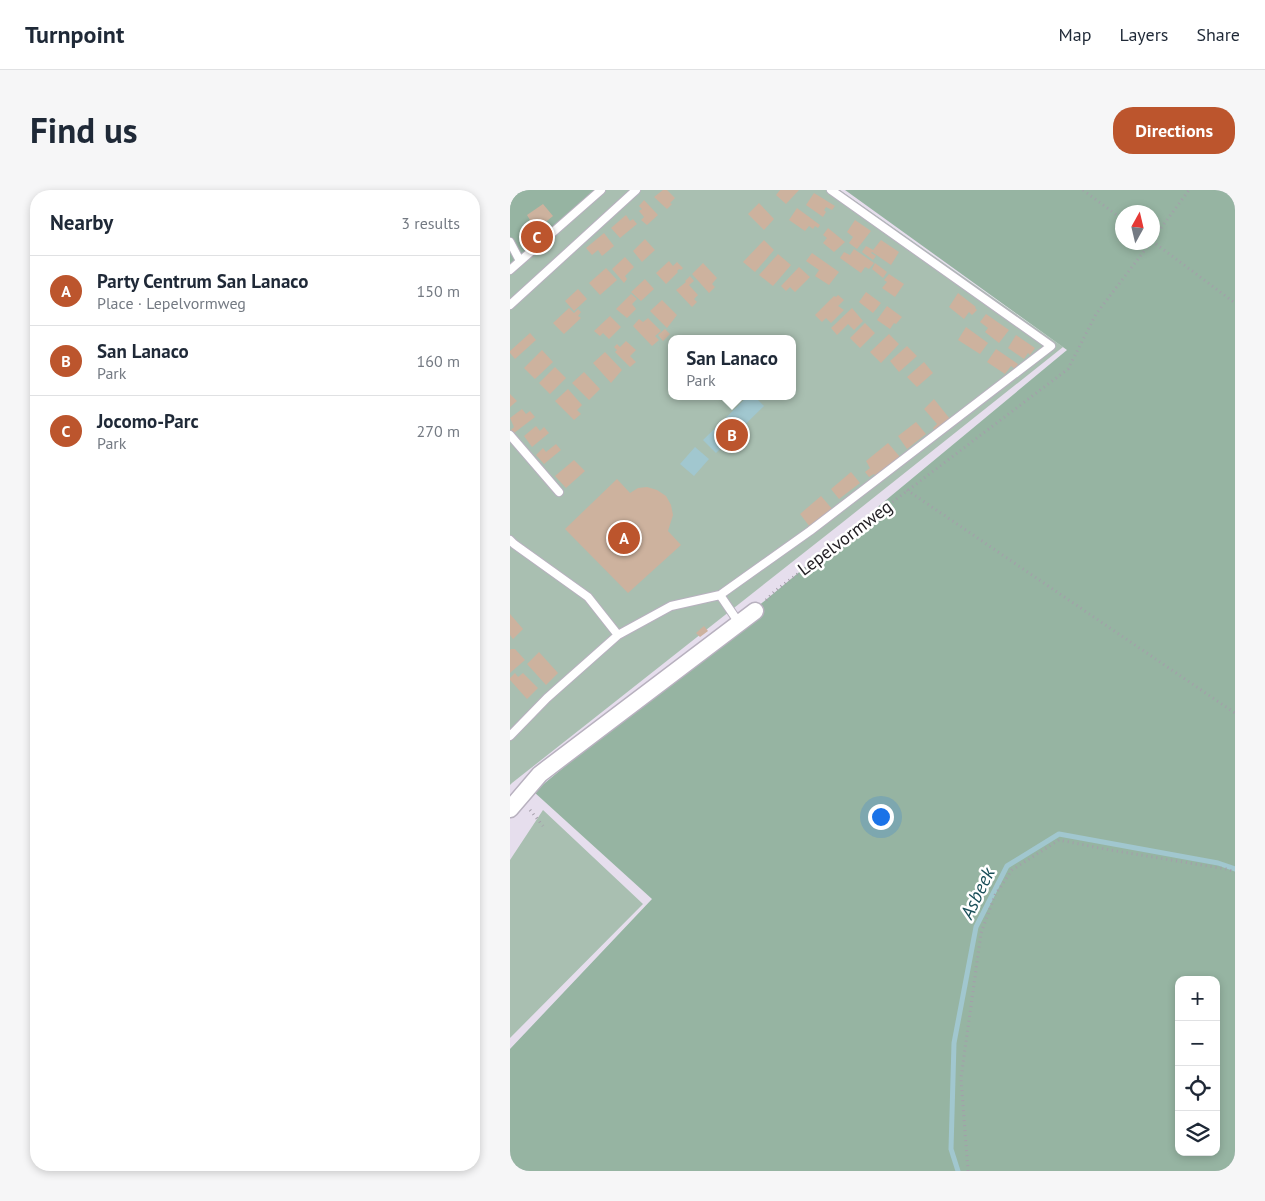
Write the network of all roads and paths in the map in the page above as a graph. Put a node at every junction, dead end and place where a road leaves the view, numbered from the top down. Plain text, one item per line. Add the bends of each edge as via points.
1 (601, 190) edge
2 (636, 190) edge
3 (831, 190) edge
4 (1083, 190) edge
5 (1189, 190) edge
6 (1115, 214) edge
7 (1160, 230) edge
8 (510, 242) edge
9 (1160, 247) edge
10 (1145, 250) edge
11 (520, 261) junction
12 (510, 270) edge
13 (1235, 303) edge
14 (510, 305) edge
15 (510, 435) edge
16 (908, 490) junction
17 (559, 492) dead end
18 (510, 540) edge
19 (720, 595) junction
20 (755, 611) joint
21 (739, 623) junction
22 (618, 635) junction
23 (1235, 713) edge
24 (510, 736) edge
25 (515, 804) edge
26 (543, 826) dead end
27 (1235, 872) edge
28 (968, 1171) edge

1 - 11 lane
2 - 14 lane
3 - 19 lane via 1051,346 810,531
4 - 6 path
5 - 7 path, Lepelvormweg
8 - 11 lane
9 - 13 path
10 - 16 path, Lepelvormweg via 1096,314 1068,369
11 - 12 lane
15 - 17 lane
16 - 20 path, Lepelvormweg via 775,591
16 - 23 path
18 - 22 lane via 588,596
19 - 21 lane
19 - 22 lane via 671,606
20 - 21 street
21 - 25 street via 540,774
22 - 24 lane
25 - 26 path
27 - 28 path via 1059,840 1012,870 995,896 981,933 961,1078

